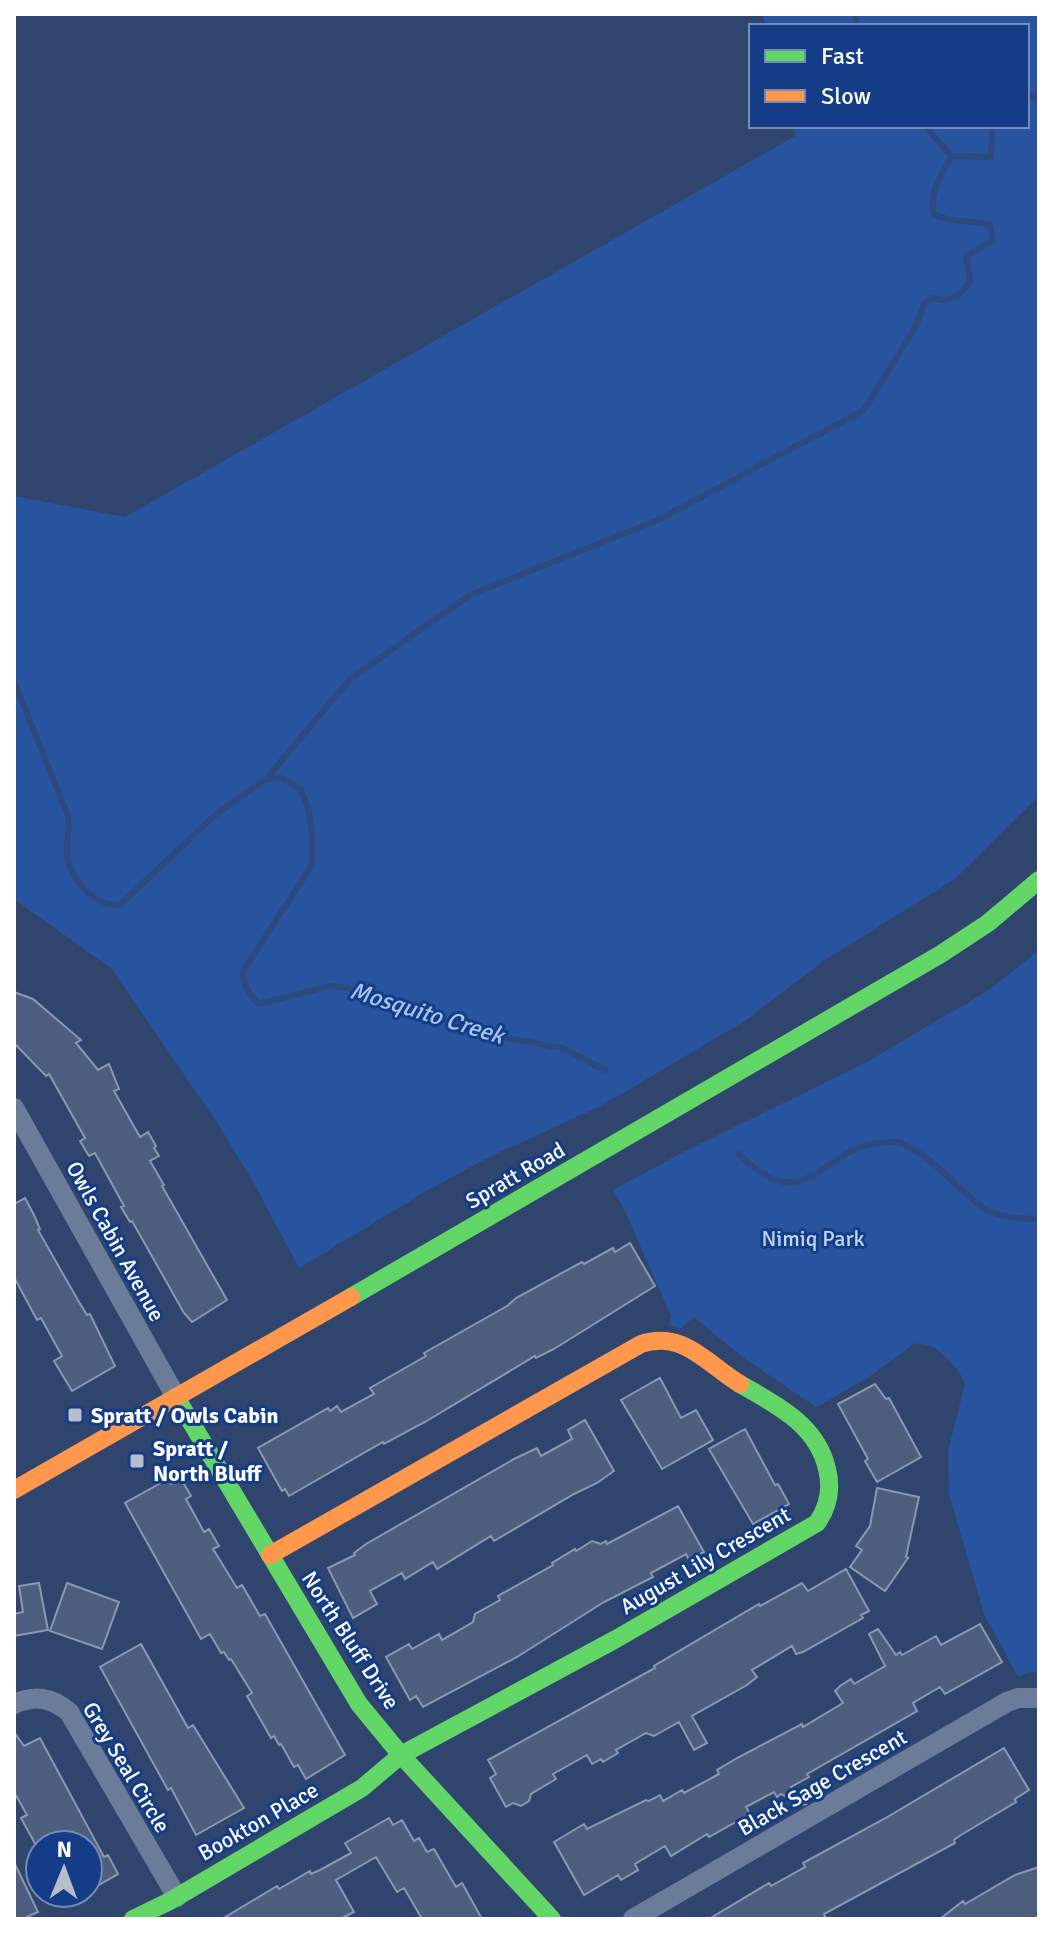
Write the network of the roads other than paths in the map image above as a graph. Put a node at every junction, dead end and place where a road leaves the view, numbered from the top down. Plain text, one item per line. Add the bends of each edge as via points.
1 (1039, 870) edge
2 (1034, 884) edge
3 (14, 1108) edge
4 (176, 1397) junction
5 (14, 1490) edge
6 (270, 1555) junction
7 (1039, 1698) edge
8 (14, 1704) edge
9 (401, 1755) junction
10 (177, 1897) junction
11 (133, 1919) edge
12 (552, 1919) edge
13 (633, 1919) edge

1 - 2 street, Spratt Road
2 - 4 street, Spratt Road via 941,954
3 - 4 street, Owls Cabin Avenue
4 - 5 street, Spratt Road
4 - 6 street, North Bluff Drive
6 - 9 street, North Bluff Drive via 359,1704
6 - 9 street, August Lily Crescent via 650,1341 675,1340 795,1416 818,1441 830,1486 817,1523
7 - 13 street, Black Sage Crescent via 1007,1702
8 - 10 street, Grey Seal Circle via 39,1697 69,1712
9 - 10 street, Bookton Place via 362,1788
9 - 12 street, North Bluff Drive
10 - 11 street, Bookton Place

